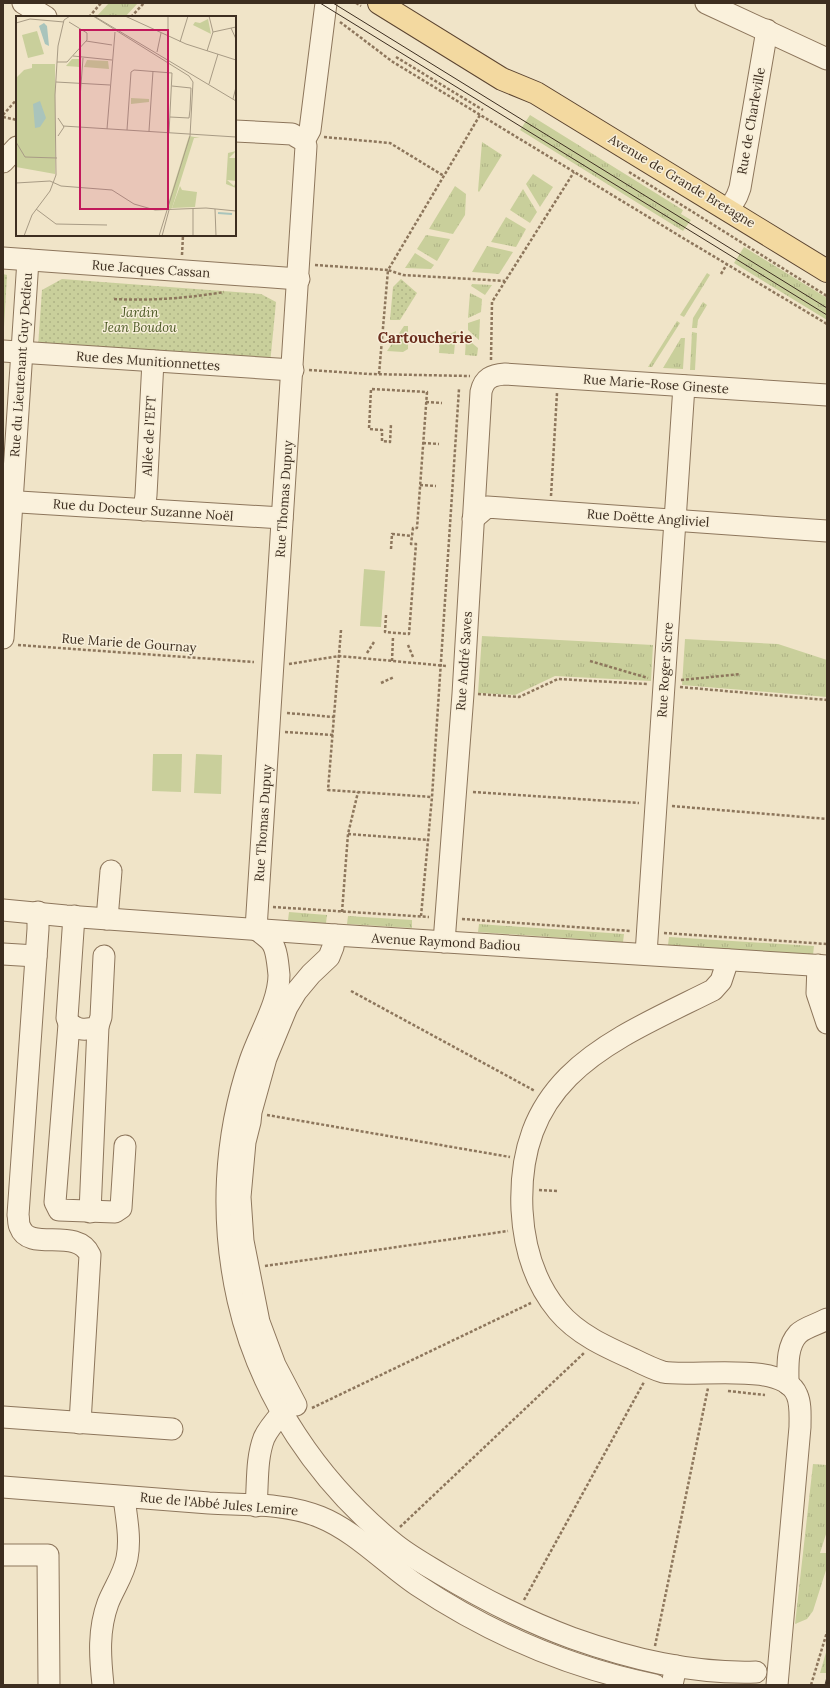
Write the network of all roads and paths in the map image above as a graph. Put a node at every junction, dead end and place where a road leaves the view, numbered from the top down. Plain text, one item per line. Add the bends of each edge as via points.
1 (23, 3) edge
2 (101, 3) edge
3 (144, 3) edge
4 (379, 3) edge
5 (403, 3) edge
6 (706, 3) edge
7 (330, 13) edge
8 (44, 16) edge
9 (90, 16) edge
10 (133, 16) edge
11 (767, 30) junction
12 (396, 57) dead end
13 (827, 59) edge
14 (536, 93) junction
15 (16, 100) edge
16 (483, 110) dead end
17 (480, 115) junction
18 (3, 116) edge
19 (16, 120) edge
20 (236, 131) edge
21 (306, 138) junction
22 (16, 148) edge
23 (3, 162) edge
24 (624, 170) dead end
25 (574, 172) junction
26 (444, 176) junction
27 (729, 210) junction
28 (3, 258) edge
29 (28, 260) junction
30 (727, 264) junction
31 (388, 270) junction
32 (827, 271) edge
33 (304, 272) junction
34 (721, 274) dead end
35 (506, 281) junction
36 (225, 292) dead end
37 (827, 296) edge
38 (114, 299) dead end
39 (827, 324) edge
40 (13, 352) edge
41 (153, 361) junction
42 (293, 370) junction
43 (484, 373) junction
44 (380, 374) junction
45 (684, 386) junction
46 (459, 388) dead end
47 (558, 393) dead end
48 (827, 395) edge
49 (426, 402) junction
50 (442, 404) dead end
51 (390, 424) dead end
52 (423, 443) junction
53 (440, 444) dead end
54 (420, 485) junction
55 (436, 486) dead end
56 (7, 501) edge
57 (144, 510) junction
58 (550, 512) junction
59 (282, 518) junction
60 (473, 519) junction
61 (675, 520) junction
62 (827, 531) edge
63 (412, 536) junction
64 (390, 549) dead end
65 (386, 615) dead end
66 (341, 630) dead end
67 (393, 637) dead end
68 (9, 641) edge
69 (374, 642) dead end
70 (408, 645) dead end
71 (367, 653) dead end
72 (339, 656) junction
73 (413, 657) dead end
74 (392, 661) junction
75 (254, 662) dead end
76 (288, 664) dead end
77 (441, 666) junction
78 (447, 673) dead end
79 (394, 676) dead end
80 (381, 682) dead end
81 (284, 713) dead end
82 (334, 717) junction
83 (283, 732) dead end
84 (333, 735) junction
85 (358, 792) junction
86 (432, 797) junction
87 (348, 834) junction
88 (428, 840) junction
89 (111, 871) dead end
90 (257, 906) junction
91 (3, 910) edge
92 (342, 912) junction
93 (107, 913) junction
94 (38, 915) junction
95 (70, 916) junction
96 (420, 916) junction
97 (3, 917) edge
98 (446, 918) junction
99 (256, 929) junction
100 (647, 932) junction
101 (335, 936) junction
102 (444, 942) junction
103 (827, 944) edge
104 (3, 954) edge
105 (646, 954) junction
106 (36, 956) junction
107 (104, 956) dead end
108 (728, 960) junction
109 (823, 965) edge
110 (351, 991) dead end
111 (827, 1023) edge
112 (69, 1024) junction
113 (98, 1026) junction
114 (550, 1099) junction
115 (251, 1112) junction
116 (125, 1146) dead end
117 (525, 1160) junction
118 (90, 1212) junction
119 (523, 1229) junction
120 (248, 1269) junction
121 (547, 1296) junction
122 (827, 1320) edge
123 (596, 1342) junction
124 (652, 1368) junction
125 (711, 1384) junction
126 (780, 1389) junction
127 (722, 1391) dead end
128 (288, 1413) junction
129 (3, 1417) edge
130 (80, 1423) junction
131 (172, 1429) dead end
132 (3, 1487) edge
133 (124, 1496) junction
134 (256, 1506) junction
135 (388, 1538) junction
136 (3, 1555) edge
137 (516, 1615) junction
138 (827, 1632) edge
139 (652, 1662) junction
140 (756, 1672) dead end
141 (674, 1676) edge
142 (49, 1685) edge
143 (103, 1685) edge
144 (655, 1685) edge
145 (777, 1685) edge
146 (811, 1685) edge

1 - 8 street
2 - 9 path
3 - 10 path
4 - 14 main road, Avenue de Grande Bretagne via 502,79
5 - 14 main road, Avenue de Grande Bretagne via 508,69
6 - 11 street
7 - 17 path via 393,62
7 - 21 street, Rue Thomas Dupuy
11 - 13 street
11 - 27 street, Rue de Charleville via 740,188
12 - 16 path
14 - 27 main road, Avenue de Grande Bretagne
15 - 18 path
17 - 25 path
17 - 26 path
18 - 19 path
20 - 21 street via 292,134
21 - 26 path via 390,143
21 - 33 street, Rue Thomas Dupuy
22 - 23 street
24 - 37 path
25 - 30 path
25 - 35 path
26 - 31 path
27 - 32 main road, Avenue de Grande Bretagne
28 - 29 street, Rue Jacques Cassan
29 - 33 street, Rue Jacques Cassan
29 - 40 street, Rue du Lieutenant Guy Dedieu
30 - 34 path
30 - 39 path
31 - 33 path
31 - 35 path via 403,275
31 - 44 path
33 - 42 street, Rue Thomas Dupuy
35 - 43 path via 492,302
36 - 38 path via 139,300
40 - 41 street, Rue des Munitionnettes
40 - 56 street, Rue du Lieutenant Guy Dedieu
41 - 42 street, Rue des Munitionnettes
41 - 57 street, Allée de l'EFT
42 - 44 path
42 - 59 street, Rue Thomas Dupuy
43 - 44 path
43 - 45 street, Rue Marie-Rose Gineste
43 - 60 street, Rue André Saves
45 - 48 street, Rue Marie-Rose Gineste
45 - 61 street, Rue Roger Sicre
46 - 77 path
47 - 58 path
49 - 50 path
49 - 51 path via 427,392 371,389 369,429 382,430 382,441 390,442
49 - 52 path
52 - 53 path
52 - 54 path
54 - 55 path
54 - 63 path via 417,528 413,528
56 - 57 street, Rue du Docteur Suzanne Noël
56 - 68 street, Rue du Lieutenant Guy Dedieu
57 - 59 street, Rue du Docteur Suzanne Noël
58 - 60 street, Rue Doëtte Angliviel via 487,508
58 - 61 street, Rue Doëtte Angliviel
59 - 90 street, Rue Thomas Dupuy
60 - 98 street, Rue André Saves
61 - 62 street, Rue Doëtte Angliviel
61 - 100 street, Rue Roger Sicre
63 - 64 path via 392,534
63 - 65 path via 412,544 416,544 409,634 385,632
66 - 72 path
67 - 74 path
68 - 75 path, Rue Marie de Gournay
69 - 71 path
70 - 73 path
72 - 74 path
72 - 76 path
72 - 82 path
74 - 77 path
77 - 78 path via 447,666
77 - 86 path
79 - 80 path
81 - 82 path
82 - 84 path
83 - 84 path
84 - 85 path via 328,790
85 - 86 path
85 - 87 path
86 - 88 path
87 - 88 path
87 - 92 path
88 - 96 path
89 - 93 street
90 - 92 path
90 - 99 street, Rue Thomas Dupuy
91 - 94 street, Avenue Raymond Badiou
92 - 96 path
93 - 95 street, Avenue Raymond Badiou
93 - 99 street, Avenue Raymond Badiou
94 - 95 street, Avenue Raymond Badiou
94 - 97 street, Avenue Raymond Badiou
94 - 106 street
95 - 112 street via 67,1018
96 - 98 path
98 - 100 path
98 - 102 street, Rue André Saves
99 - 101 street, Avenue Raymond Badiou
99 - 128 street via 272,942 279,973 277,996 250,1060 238,1103 228,1164 226,1208 229,1247 238,1300 253,1350 270,1392
100 - 103 path
100 - 105 street, Rue Roger Sicre
101 - 102 street, Avenue Raymond Badiou
101 - 115 street via 328,957 305,981 287,1007 266,1058
102 - 105 street, Avenue Raymond Badiou
104 - 106 street
105 - 108 street, Avenue Raymond Badiou
106 - 130 street via 19,1227 23,1233 33,1238 75,1241 82,1244 90,1255
107 - 113 street via 102,1017
108 - 109 street, Avenue Raymond Badiou
108 - 114 street via 721,981 713,990 615,1040 568,1076
109 - 111 street via 817,993
110 - 114 path
112 - 113 street via 74,1028
112 - 118 street via 55,1202 59,1210
113 - 118 street
114 - 117 street via 536,1124
115 - 117 path
115 - 120 street via 245,1142 240,1197
116 - 118 street via 121,1208 115,1212
117 - 119 street via 522,1188
119 - 120 path
119 - 121 street via 533,1269
120 - 128 street via 257,1315 284,1383
121 - 123 street via 564,1318
121 - 128 path
122 - 126 street via 796,1338 789,1352
123 - 124 street
123 - 135 path
124 - 125 street
124 - 137 path
125 - 126 street via 736,1372 780,1379
125 - 139 path
126 - 127 path
126 - 145 street via 794,1389 800,1404 800,1427
128 - 134 street via 270,1427 264,1439 259,1459
128 - 135 street via 329,1480
129 - 130 street
130 - 131 street
132 - 133 street, Rue de l'Abbé Jules Lemire
133 - 134 street, Rue de l'Abbé Jules Lemire
133 - 143 street via 128,1536 127,1558 108,1603 100,1633
134 - 144 street, Rue de l'Abbé Jules Lemire via 303,1511 320,1517 351,1535 406,1578 482,1623 512,1638 598,1671
135 - 137 street via 412,1557
136 - 142 street via 48,1555
137 - 139 street via 548,1630
138 - 146 path
139 - 141 street
140 - 141 street

